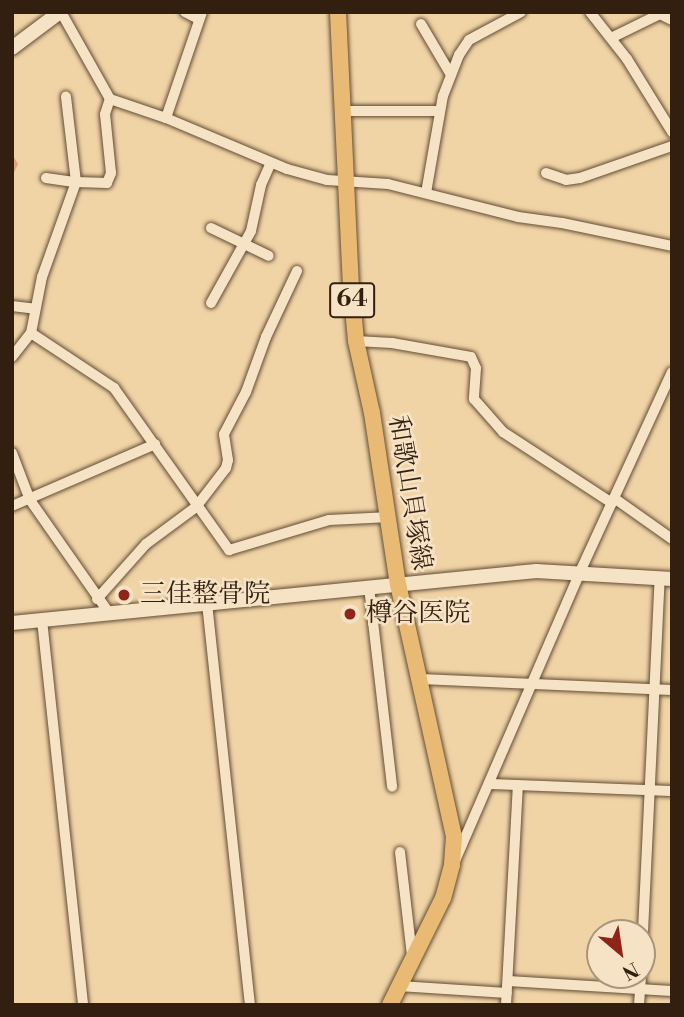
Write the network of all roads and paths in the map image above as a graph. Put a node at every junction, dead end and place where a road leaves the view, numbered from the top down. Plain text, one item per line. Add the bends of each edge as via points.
1 (60, 12) edge
2 (185, 12) edge
3 (338, 12) edge
4 (521, 12) edge
5 (590, 12) edge
6 (200, 16) edge
7 (672, 20) edge
8 (421, 24) dead end
9 (611, 38) junction
10 (12, 48) edge
11 (451, 75) junction
12 (66, 97) dead end
13 (110, 99) junction
14 (343, 111) junction
15 (440, 111) junction
16 (166, 118) junction
17 (672, 132) edge
18 (672, 146) edge
19 (271, 163) junction
20 (546, 173) dead end
21 (47, 178) dead end
22 (347, 181) junction
23 (76, 182) junction
24 (426, 193) junction
25 (211, 228) dead end
26 (242, 246) junction
27 (672, 246) edge
28 (269, 256) dead end
29 (297, 271) dead end
30 (211, 303) dead end
31 (12, 306) edge
32 (35, 309) junction
33 (29, 336) junction
34 (12, 337) edge
35 (356, 341) junction
36 (12, 357) edge
37 (672, 372) edge
38 (155, 444) junction
39 (12, 453) edge
40 (30, 500) junction
41 (613, 500) junction
42 (12, 506) edge
43 (196, 507) junction
44 (390, 517) junction
45 (672, 539) edge
46 (579, 574) junction
47 (666, 578) edge
48 (398, 584) junction
49 (369, 587) junction
50 (97, 599) junction
51 (207, 603) junction
52 (109, 613) junction
53 (42, 620) junction
54 (12, 623) edge
55 (421, 679) junction
56 (533, 684) junction
57 (654, 689) junction
58 (672, 690) edge
59 (490, 783) junction
60 (518, 785) junction
61 (392, 787) dead end
62 (650, 789) junction
63 (672, 791) edge
64 (400, 852) dead end
65 (452, 866) junction
66 (644, 919) edge
67 (412, 959) junction
68 (508, 981) junction
69 (399, 986) junction
70 (586, 986) edge
71 (640, 989) joint
72 (672, 991) edge
73 (507, 993) junction
74 (83, 1005) edge
75 (250, 1005) edge
76 (390, 1005) edge
77 (506, 1005) edge
78 (639, 1005) edge

1 - 10 street
1 - 13 street
2 - 6 street
3 - 14 main road, 和歌山貝塚線 / 64
4 - 11 street via 469,40
5 - 9 street
6 - 16 street
7 - 9 street via 660,14
8 - 11 street
9 - 17 street
11 - 15 street
12 - 23 street
13 - 16 street
13 - 23 street via 105,114 111,173 107,183
14 - 15 street
14 - 22 main road, 和歌山貝塚線 / 64
15 - 24 street
16 - 19 street
18 - 20 street via 580,178 566,180
19 - 22 street via 307,176
19 - 26 street via 251,231
21 - 23 street
22 - 24 street
22 - 35 main road, 和歌山貝塚線 / 64
23 - 32 street via 41,277
24 - 27 street via 518,217
25 - 26 street
26 - 28 street
26 - 30 street
29 - 43 street via 224,434 226,468
31 - 32 street
32 - 33 street
33 - 34 street
33 - 36 street
33 - 38 street via 114,388
35 - 41 street via 471,357 476,368 474,399 503,432
35 - 44 main road, 和歌山貝塚線 / 64
37 - 41 street
38 - 40 street
38 - 43 street
39 - 40 street
40 - 42 street
40 - 50 street
41 - 45 street
41 - 46 street
43 - 44 street via 229,550 329,520
43 - 50 street via 146,544
44 - 48 main road, 和歌山貝塚線 / 64
46 - 47 street
46 - 48 street via 536,571
46 - 56 street
47 - 57 street
48 - 49 street
48 - 55 main road, 和歌山貝塚線 / 64
49 - 51 street
49 - 61 street
50 - 52 street
51 - 52 street
51 - 75 street
52 - 53 street
53 - 54 street
53 - 74 street
55 - 56 street
55 - 65 main road, 和歌山貝塚線 / 64 via 453,821
56 - 57 street
56 - 59 street
57 - 58 street
57 - 62 street
59 - 60 street
59 - 65 street
60 - 62 street
60 - 68 street
62 - 63 street
62 - 66 street
64 - 67 street
65 - 67 main road, 和歌山貝塚線 / 64 via 443,898
67 - 69 main road, 和歌山貝塚線 / 64
68 - 70 street
68 - 73 street
69 - 73 street
69 - 76 main road, 和歌山貝塚線 / 64
71 - 72 street
71 - 78 street
73 - 77 street

